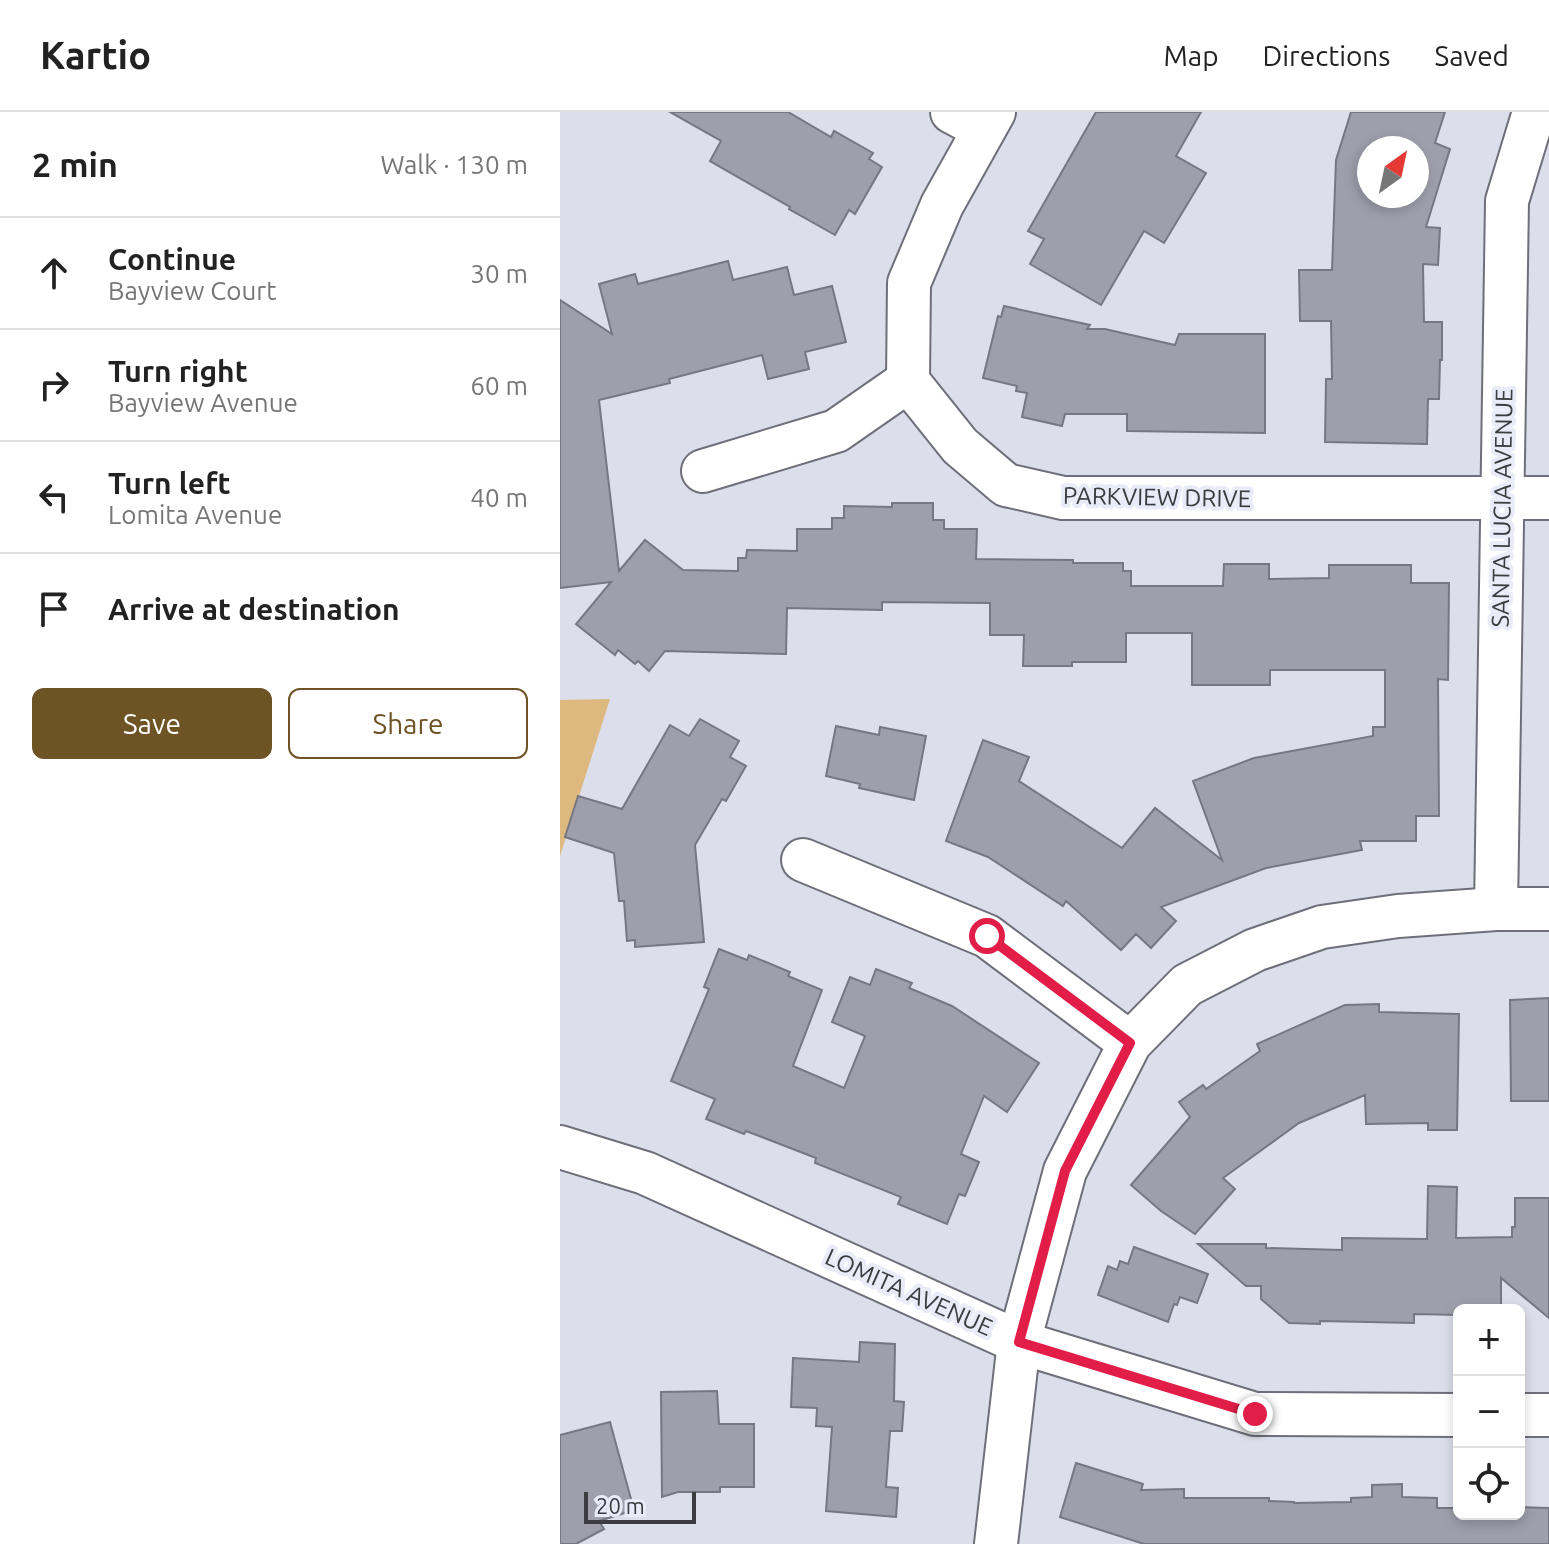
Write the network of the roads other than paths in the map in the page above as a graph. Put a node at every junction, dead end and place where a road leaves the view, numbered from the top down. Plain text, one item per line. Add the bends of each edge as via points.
1 (1534, 112) edge
2 (977, 118) edge
3 (908, 381) junction
4 (703, 471) dead end
5 (1503, 498) junction
6 (1549, 498) edge
7 (803, 860) dead end
8 (1496, 909) junction
9 (1549, 909) edge
10 (1130, 1043) junction
11 (560, 1147) edge
12 (1019, 1342) junction
13 (1453, 1415) edge
14 (1525, 1415) edge
15 (1549, 1415) edge
16 (996, 1544) edge

1 - 5 street, SANTA LUCIA AVENUE via 1507,201
2 - 3 street via 909,283
3 - 4 street via 836,431
3 - 5 street, PARKVIEW DRIVE via 960,446 1006,485 1063,498
5 - 6 street, PARKVIEW DRIVE
5 - 8 street, SANTA LUCIA AVENUE
7 - 10 street via 987,936
8 - 9 street
8 - 10 street via 1322,927 1255,950 1187,985
10 - 12 street via 1065,1171
11 - 12 street, LOMITA AVENUE via 645,1173
12 - 13 street, LOMITA AVENUE via 1255,1414
12 - 16 street
14 - 15 street

